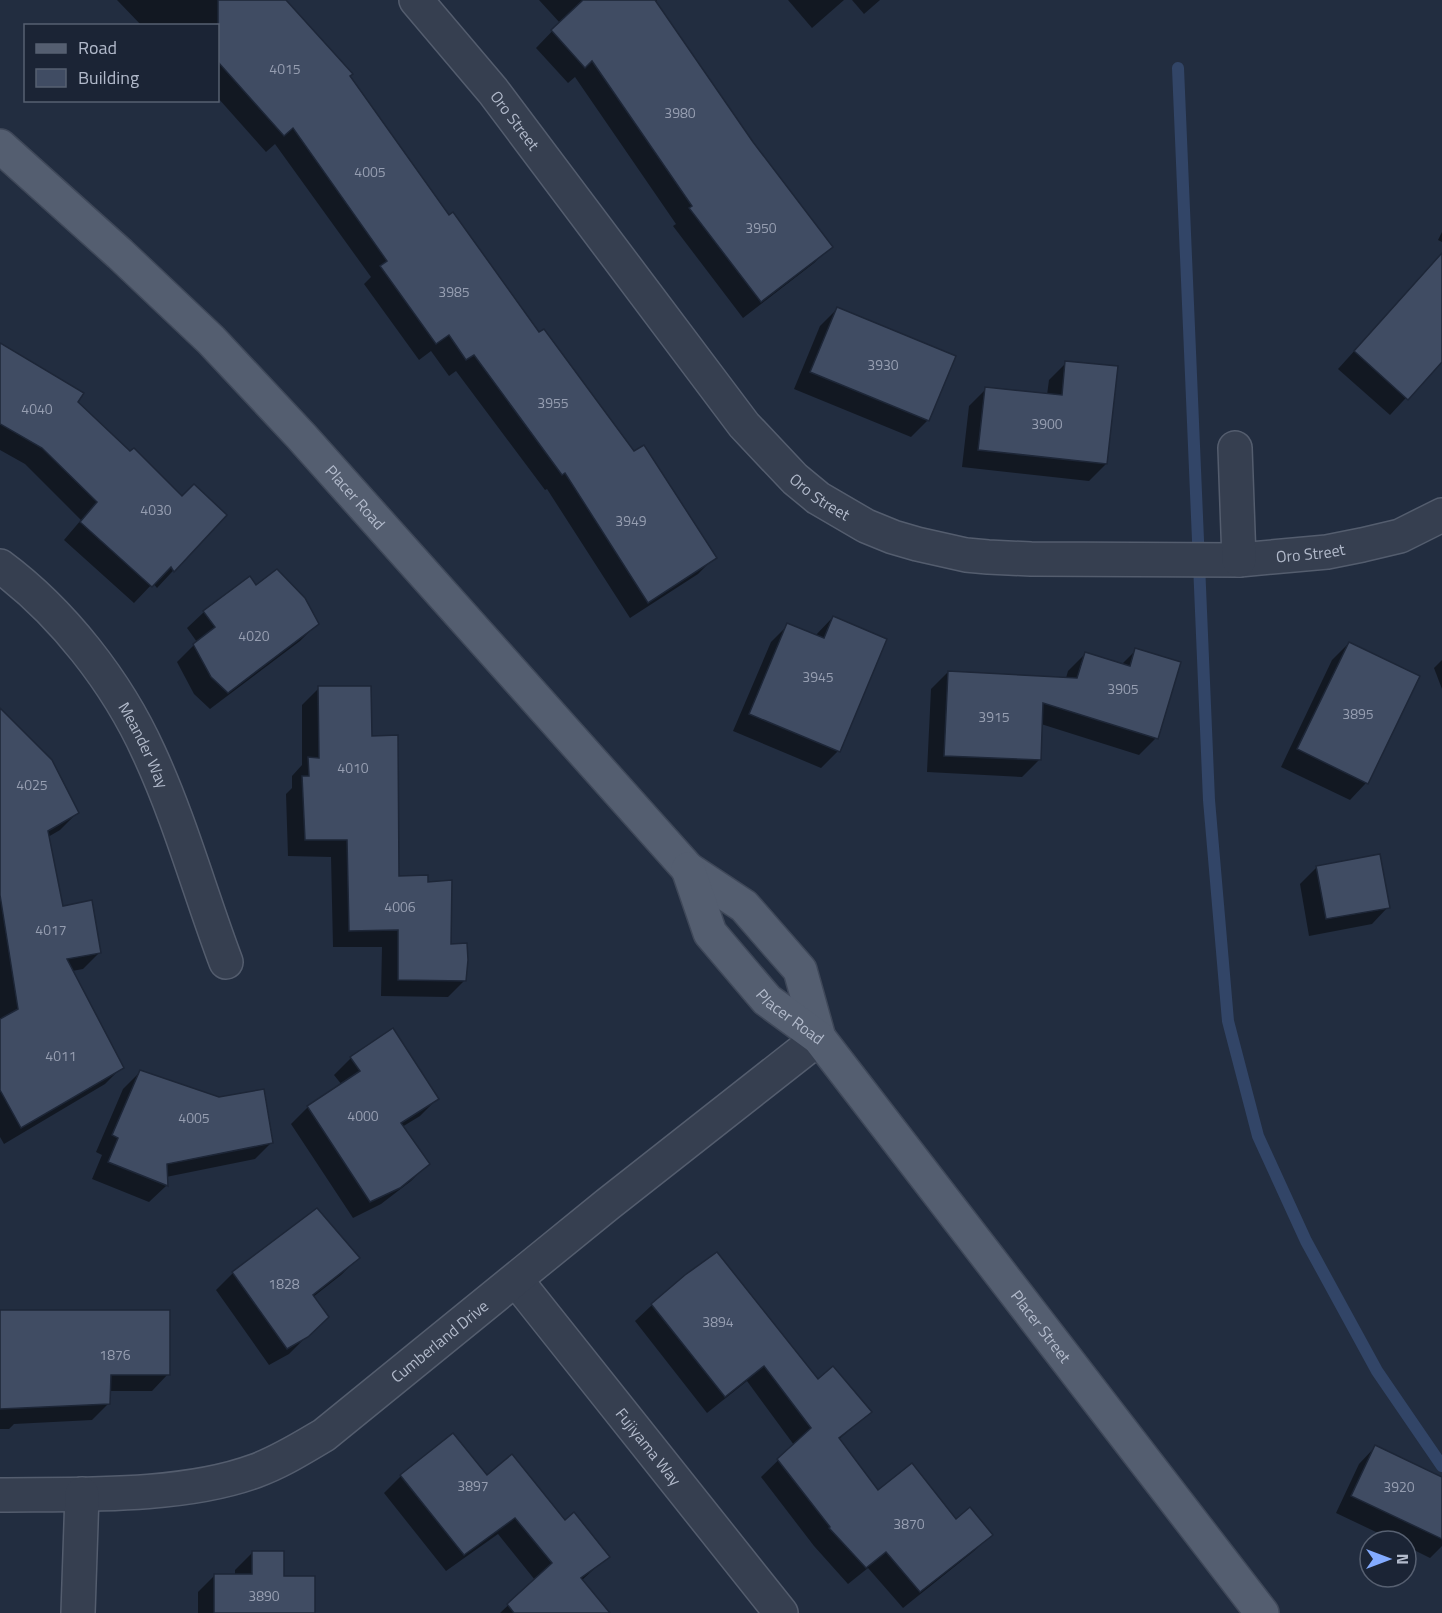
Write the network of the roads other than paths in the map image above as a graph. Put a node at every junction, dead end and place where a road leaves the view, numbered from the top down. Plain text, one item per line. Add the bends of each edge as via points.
1 (416, 0) edge
2 (0, 146) edge
3 (1235, 448) dead end
4 (1442, 514) edge
5 (1239, 560) junction
6 (0, 566) edge
7 (688, 869) junction
8 (226, 962) dead end
9 (819, 1038) junction
10 (516, 1280) junction
11 (82, 1494) junction
12 (0, 1495) edge
13 (78, 1613) edge
14 (781, 1613) edge
15 (1262, 1613) edge

1 - 5 street, Oro Street via 493,91 744,425 818,498 893,537 966,555
2 - 7 main road, Placer Road via 219,349
3 - 5 street
4 - 5 street, Oro Street via 1400,536 1372,543 1327,552
6 - 8 street, Meander Way via 48,606 109,682 128,714 153,762
7 - 9 main road, Placer Road via 710,933 767,1000
7 - 9 main road, Placer Road via 744,906 800,970
9 - 10 street, Cumberland Drive
9 - 15 main road, Placer Street
10 - 11 street, Cumberland Drive via 324,1435 292,1454 214,1482
10 - 14 street, Fujiyama Way
11 - 12 street, Cumberland Drive
11 - 13 street

